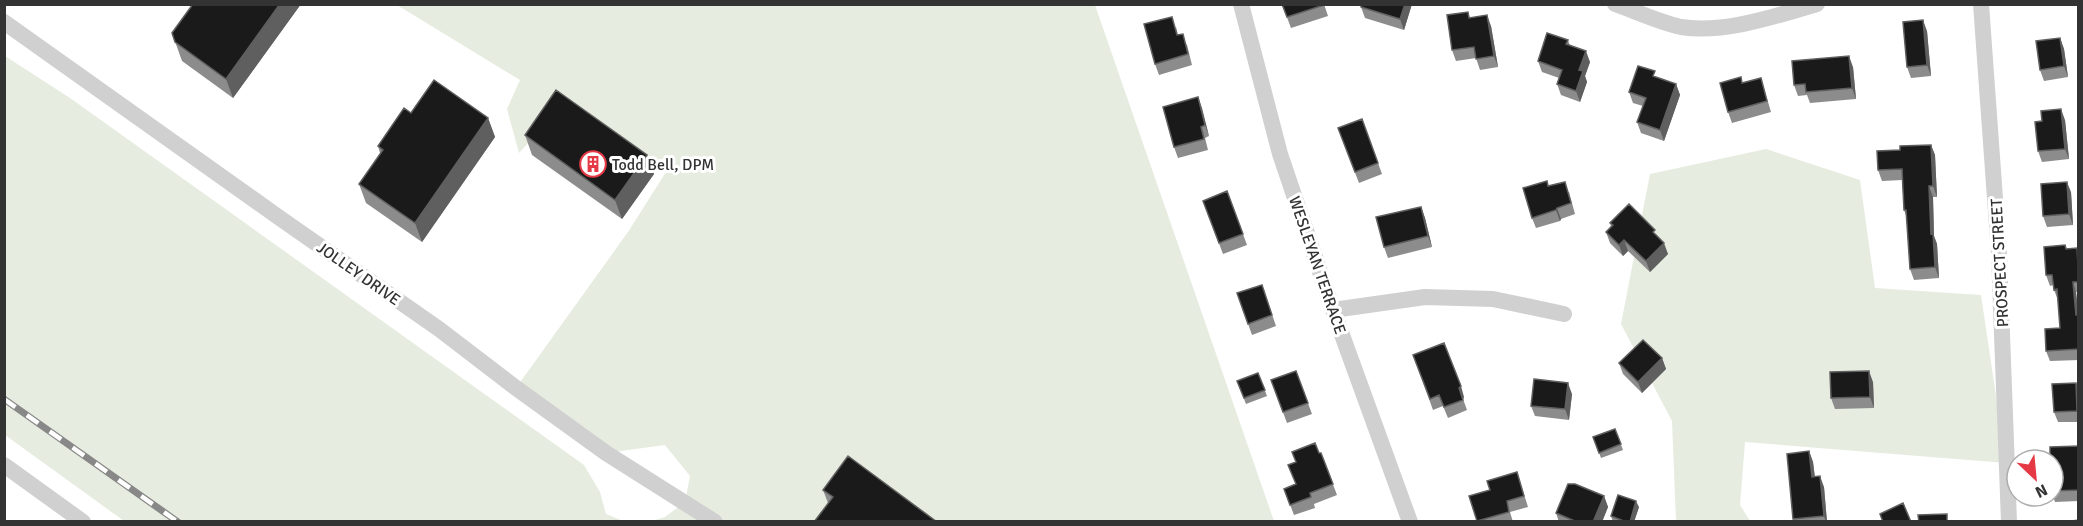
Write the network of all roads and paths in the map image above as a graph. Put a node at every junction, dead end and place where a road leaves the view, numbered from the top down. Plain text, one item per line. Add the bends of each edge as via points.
1 (1240, 4) edge
2 (1615, 4) edge
3 (1817, 4) edge
4 (1981, 4) edge
5 (4, 22) edge
6 (1333, 310) junction
7 (1564, 314) dead end
8 (4, 465) edge
9 (83, 522) edge
10 (715, 522) edge
11 (1410, 522) edge
12 (2009, 522) edge

1 - 6 street, WESLEYAN TERRACE via 1280,154
2 - 3 street via 1681,27 1723,27
4 - 12 street, PROSPECT STREET via 2000,254
5 - 10 street, JOLLEY DRIVE via 439,329 606,453
6 - 7 street via 1425,297 1493,299
6 - 11 street, WESLEYAN TERRACE
8 - 9 street

